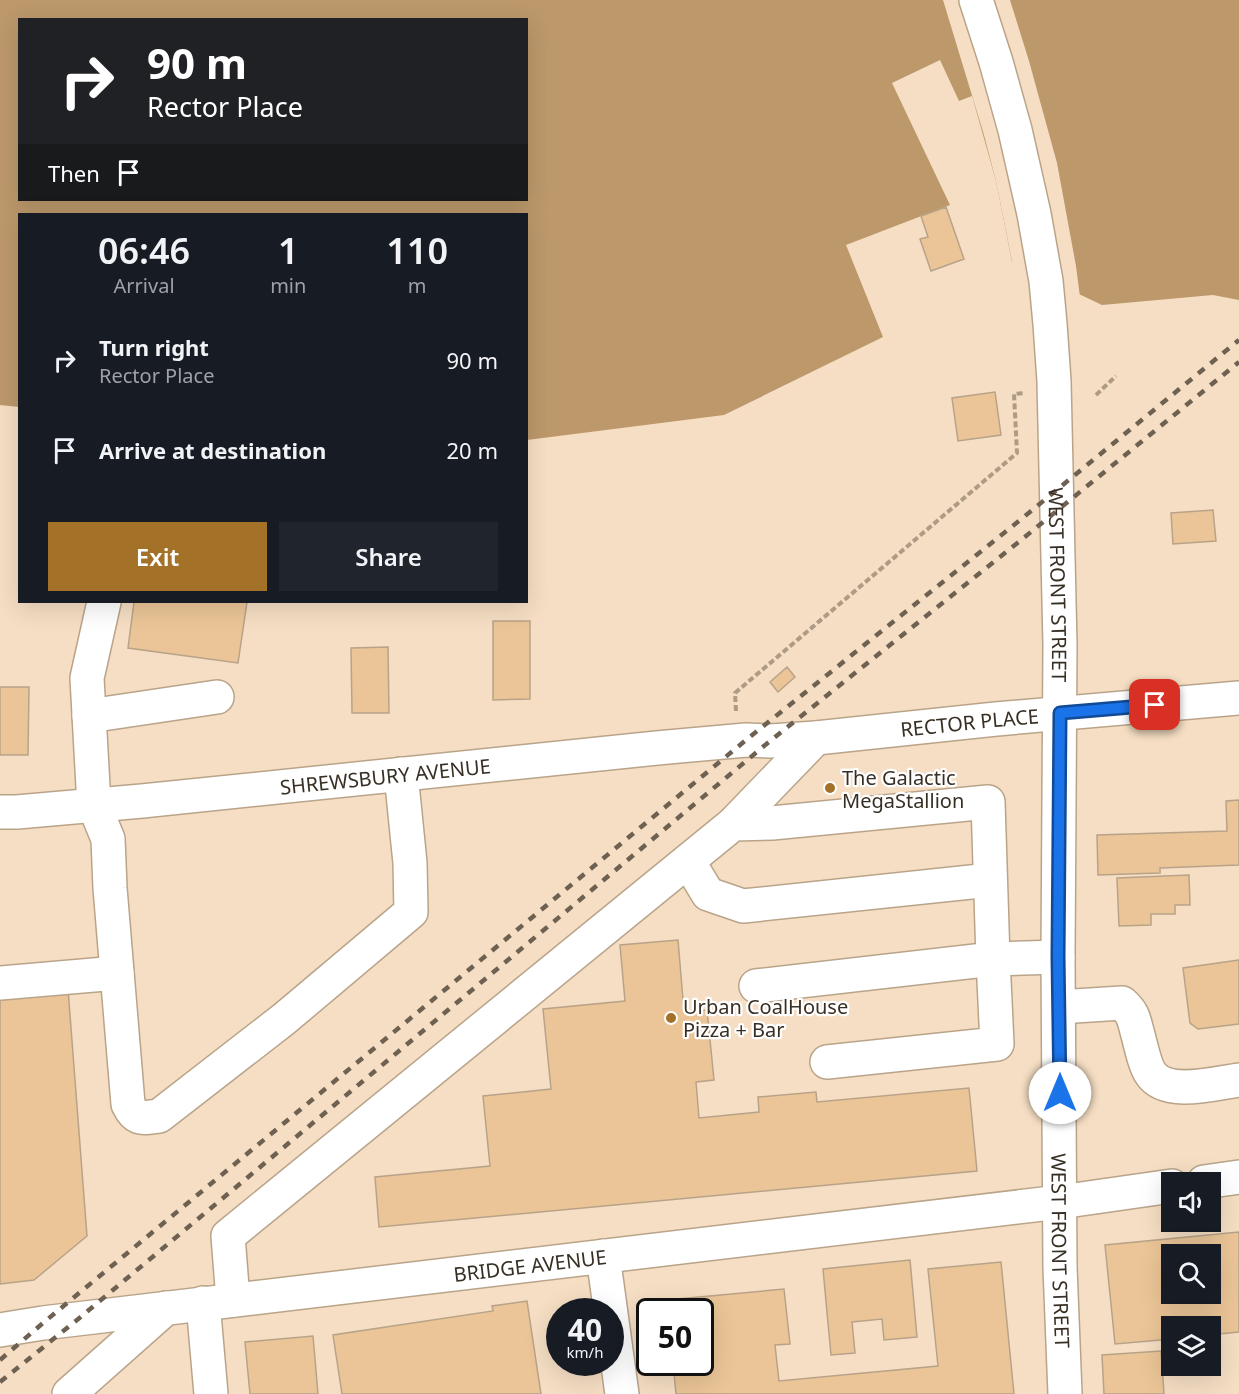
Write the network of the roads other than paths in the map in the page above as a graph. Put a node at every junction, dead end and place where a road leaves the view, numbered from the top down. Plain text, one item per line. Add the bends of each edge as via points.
1 (976, 0) edge
2 (104, 603) edge
3 (217, 697) dead end
4 (1239, 698) edge
5 (1060, 713) junction
6 (89, 716) junction
7 (816, 738) junction
8 (770, 741) joint
9 (401, 774) junction
10 (94, 806) junction
11 (0, 812) edge
12 (733, 824) junction
13 (688, 861) junction
14 (990, 880) junction
15 (1058, 957) junction
16 (993, 959) junction
17 (117, 974) junction
18 (0, 983) edge
19 (756, 986) dead end
20 (1059, 1007) junction
21 (827, 1062) dead end
22 (1239, 1080) edge
23 (1239, 1177) edge
24 (1221, 1180) edge
25 (1161, 1188) edge
26 (1060, 1202) junction
27 (603, 1256) junction
28 (218, 1302) junction
29 (166, 1308) junction
30 (0, 1330) edge
31 (69, 1394) edge
32 (211, 1394) edge
33 (622, 1394) edge
34 (1065, 1394) edge

1 - 5 main road, WEST FRONT STREET via 1015,130 1046,281 1057,442
2 - 6 main road via 87,678
3 - 6 main road
4 - 5 main road, RECTOR PLACE
5 - 7 main road, RECTOR PLACE
5 - 15 main road, WEST FRONT STREET
6 - 10 main road
7 - 8 main road, RECTOR PLACE
7 - 12 main road
8 - 9 main road, SHREWSBURY AVENUE via 657,748
9 - 10 main road, SHREWSBURY AVENUE
9 - 17 main road via 411,912 284,1019 159,1116 142,1118 132,1113 128,1104
10 - 11 main road, SHREWSBURY AVENUE
10 - 17 main road via 108,839
12 - 13 main road
12 - 14 main road via 988,802
13 - 14 main road via 708,894 743,906
13 - 28 main road via 228,1236
14 - 16 main road
15 - 16 main road
15 - 20 main road, WEST FRONT STREET
16 - 19 main road
16 - 21 main road via 997,1044
17 - 18 main road
20 - 22 main road via 1122,1003 1132,1010 1149,1073 1158,1082 1189,1087
20 - 26 main road, WEST FRONT STREET
23 - 24 main road
25 - 26 main road, BRIDGE AVENUE
26 - 27 main road, BRIDGE AVENUE
26 - 34 main road, WEST FRONT STREET
27 - 28 main road, BRIDGE AVENUE
27 - 33 main road
28 - 29 main road, BRIDGE AVENUE
28 - 32 main road
29 - 30 main road, BRIDGE AVENUE
29 - 31 main road

